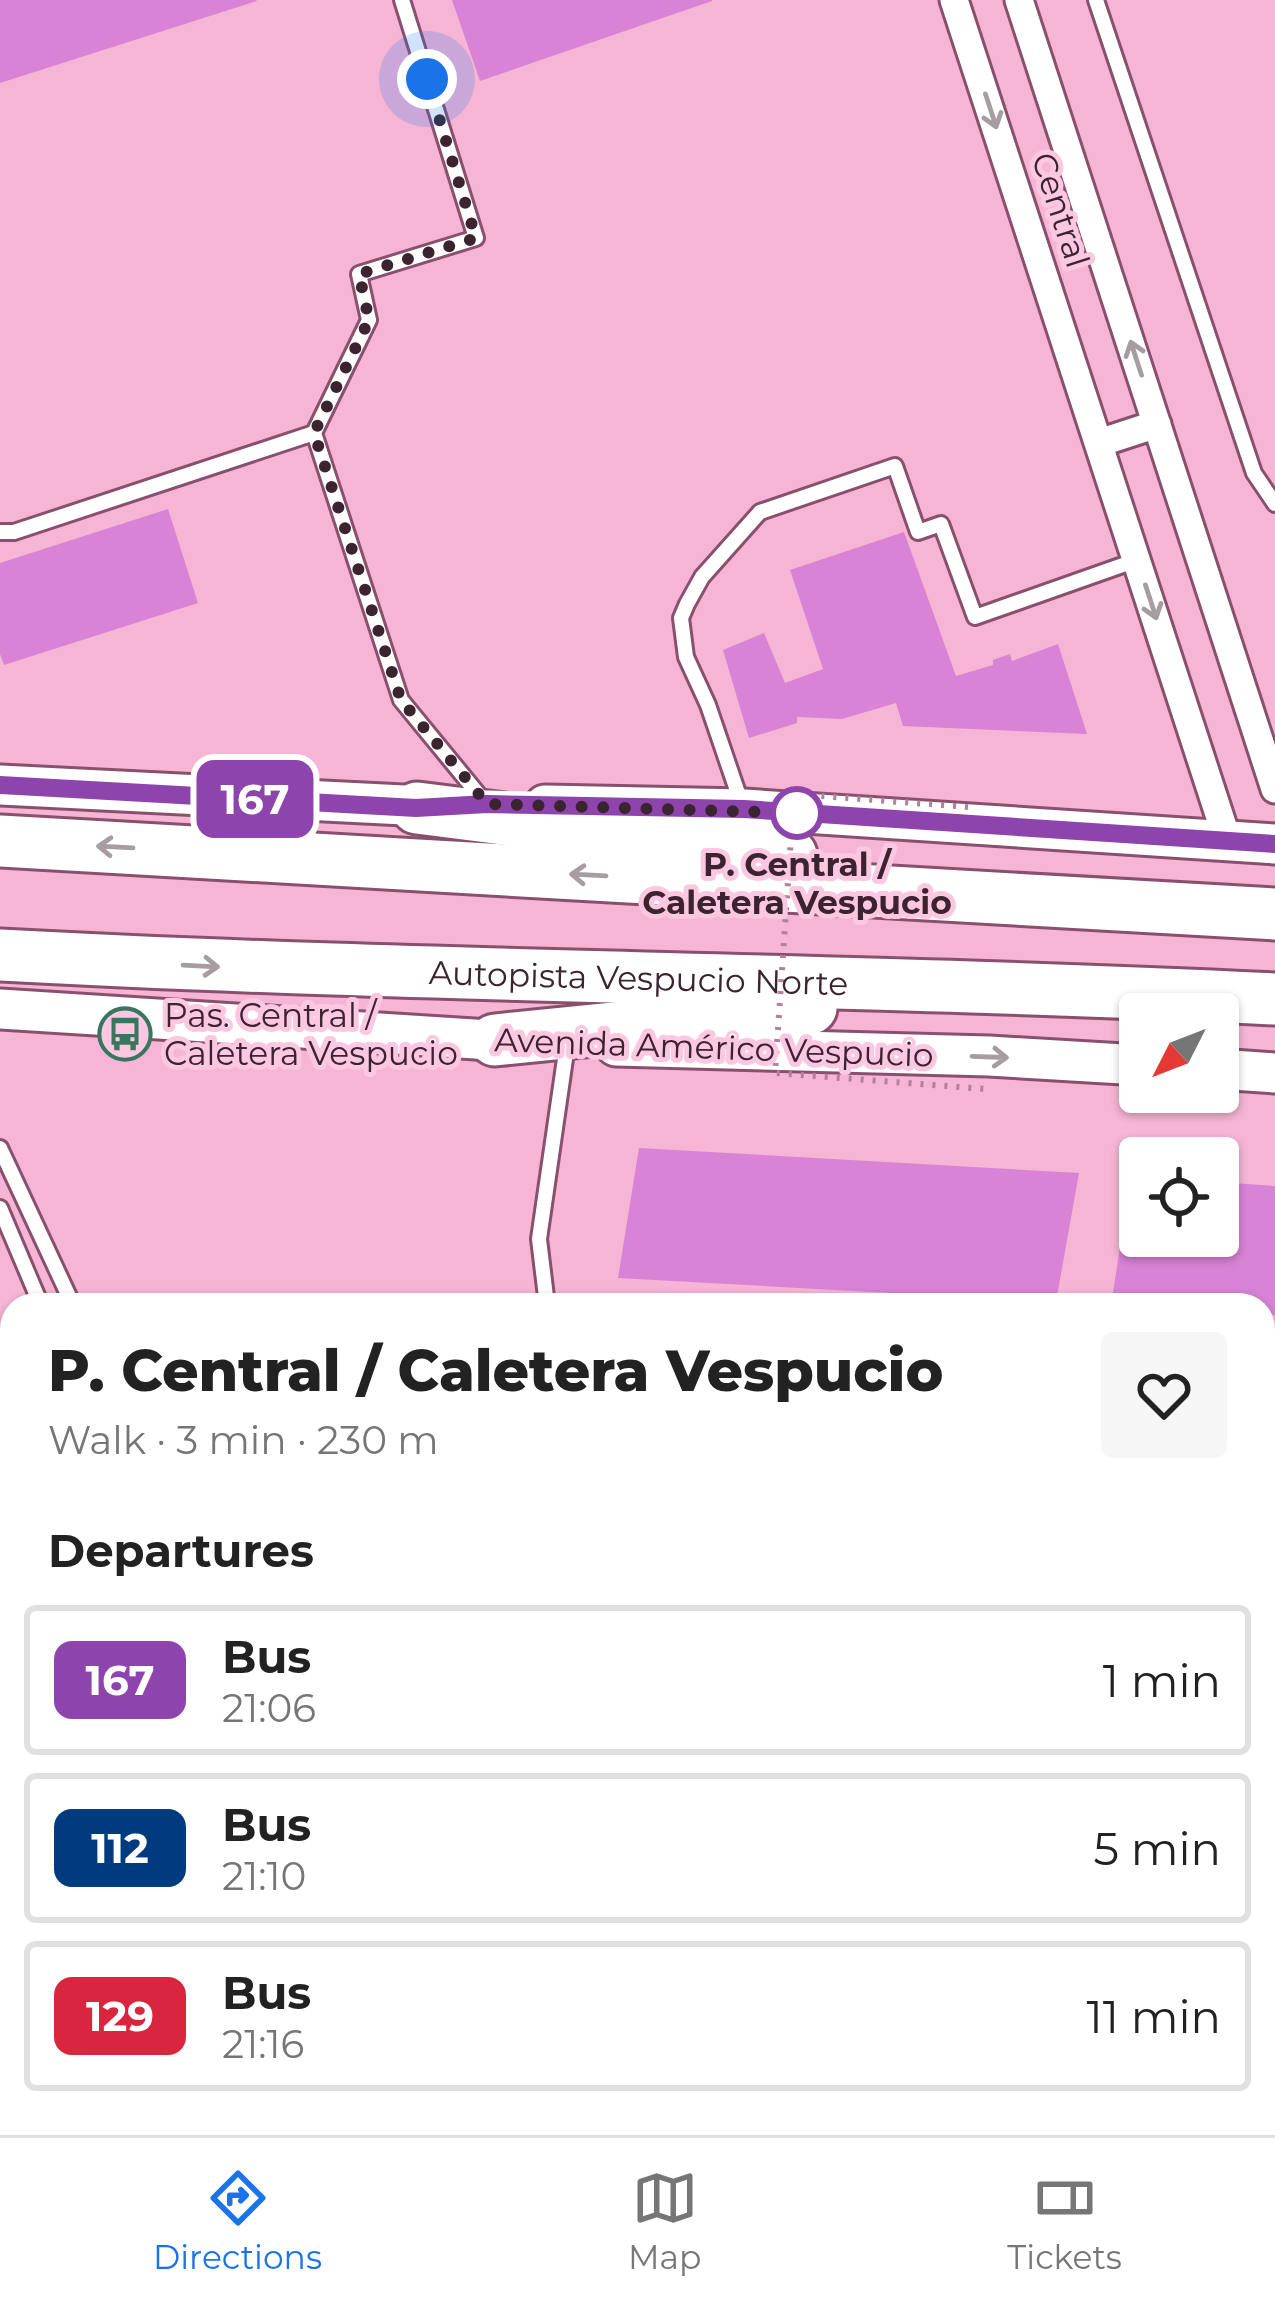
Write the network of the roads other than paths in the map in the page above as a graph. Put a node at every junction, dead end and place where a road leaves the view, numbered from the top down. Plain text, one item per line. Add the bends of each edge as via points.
1 (402, 0) edge
2 (955, 0) edge
3 (1019, 0) edge
4 (1096, 0) edge
5 (1157, 424) junction
6 (314, 433) junction
7 (1099, 442) junction
8 (1275, 504) edge
9 (0, 532) edge
10 (1137, 560) junction
11 (0, 785) edge
12 (1275, 789) edge
13 (487, 804) junction
14 (416, 808) junction
15 (744, 809) junction
16 (0, 841) edge
17 (1228, 842) junction
18 (1275, 844) edge
19 (1263, 914) edge
20 (0, 955) edge
21 (964, 986) junction
22 (1275, 999) edge
23 (0, 1009) edge
24 (495, 1040) junction
25 (567, 1045) junction
26 (1119, 1064) edge
27 (1239, 1071) edge
28 (1275, 1072) edge
29 (0, 1148) edge
30 (0, 1208) edge
31 (35, 1293) edge
32 (67, 1293) edge
33 (546, 1293) edge

1 - 6 lane via 476,238 359,274 369,320
2 -> 7 street, Central
5 -> 3 street, Central
4 - 8 lane via 1254,473
5 - 7 street
5 - 12 street, Central
6 - 9 lane
6 - 13 lane via 401,700
7 - 10 street, Central
10 - 15 lane via 975,617 941,524 918,532 895,466 760,512 702,577 682,618 686,657
10 -> 17 street, Central
11 - 14 main road
13 - 14 main road
13 - 15 main road
14 - 19 highway
15 - 17 main road
19 -> 16 highway
17 - 18 main road
20 -> 21 highway, Autopista Vespucio Norte
21 - 22 highway, Autopista Vespucio Norte
21 - 24 highway
23 - 24 main road, Avenida Américo Vespucio
24 - 25 main road, Avenida Américo Vespucio
25 -> 26 main road, Avenida Américo Vespucio
25 - 33 lane via 539,1239
27 - 28 main road
29 - 32 lane
30 - 31 lane

